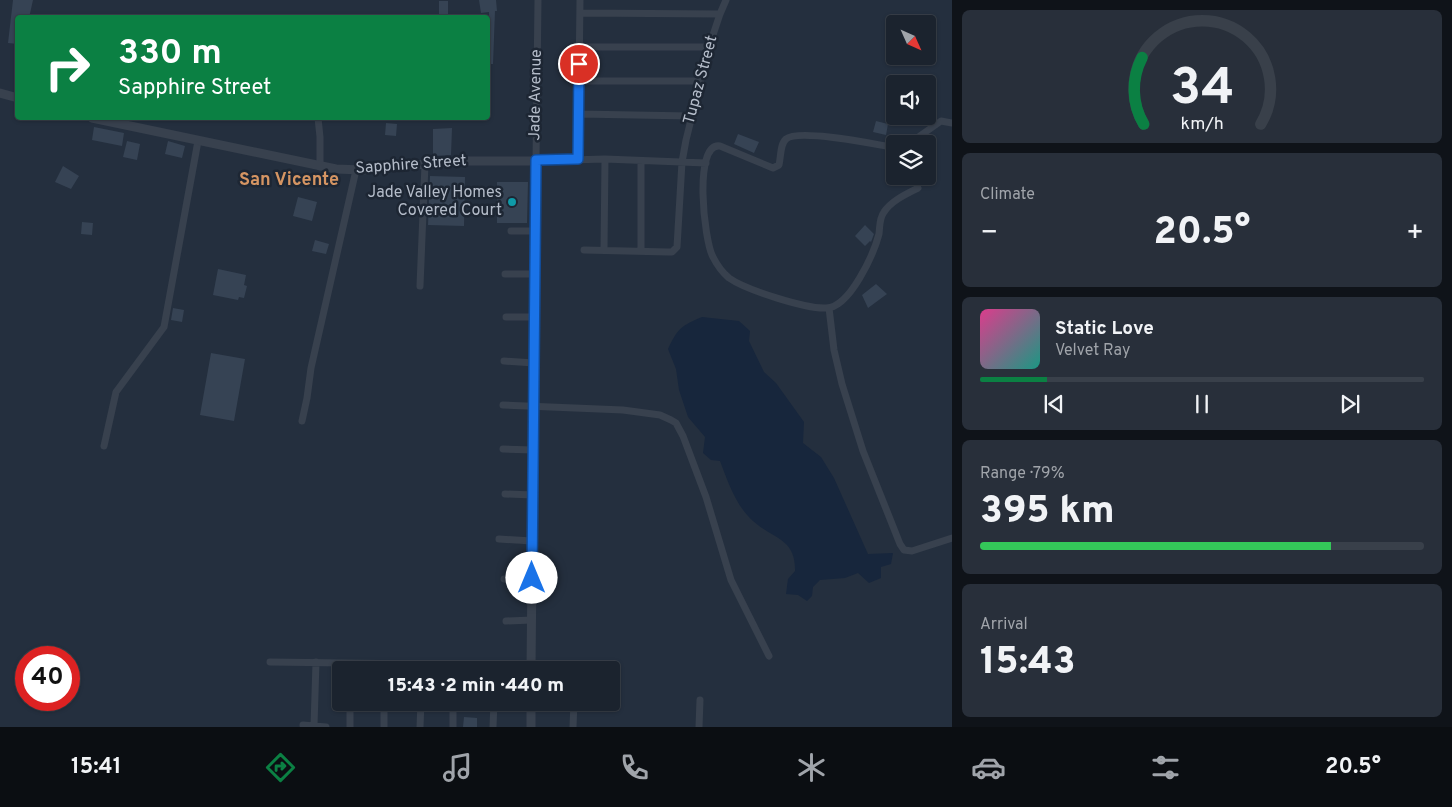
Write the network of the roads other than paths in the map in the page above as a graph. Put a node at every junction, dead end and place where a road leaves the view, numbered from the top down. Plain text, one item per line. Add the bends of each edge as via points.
1 (538, 0) edge
2 (580, 0) edge
3 (726, 0) edge
4 (580, 13) junction
5 (720, 14) junction
6 (580, 46) junction
7 (709, 47) junction
8 (579, 80) junction
9 (700, 81) junction
10 (0, 93) edge
11 (15, 97) edge
12 (579, 114) junction
13 (691, 116) junction
14 (101, 120) edge
15 (318, 120) edge
16 (952, 123) edge
17 (921, 135) edge
18 (198, 141) junction
19 (886, 146) edge
20 (578, 159) junction
21 (605, 159) junction
22 (536, 160) junction
23 (641, 160) junction
24 (682, 162) junction
25 (706, 163) junction
26 (425, 164) junction
27 (320, 167) junction
28 (356, 170) junction
29 (918, 188) dead end
30 (511, 230) dead end
31 (535, 231) junction
32 (584, 250) dead end
33 (604, 250) junction
34 (640, 252) junction
35 (505, 274) dead end
36 (535, 274) junction
37 (420, 286) dead end
38 (829, 308) junction
39 (506, 317) dead end
40 (534, 317) junction
41 (504, 361) dead end
42 (534, 363) junction
43 (503, 405) dead end
44 (534, 405) junction
45 (302, 421) dead end
46 (104, 446) dead end
47 (503, 449) dead end
48 (533, 450) junction
49 (505, 494) dead end
50 (533, 494) junction
51 (952, 538) edge
52 (499, 539) dead end
53 (532, 541) junction
54 (532, 578) junction
55 (504, 579) dead end
56 (532, 620) junction
57 (506, 621) dead end
58 (768, 656) dead end
59 (531, 661) edge
60 (270, 662) dead end
61 (316, 662) junction
62 (332, 664) edge
63 (700, 700) dead end
64 (350, 711) edge
65 (384, 711) edge
66 (421, 711) edge
67 (454, 711) edge
68 (494, 711) edge
69 (531, 711) edge
70 (574, 711) edge
71 (303, 725) dead end
72 (314, 726) edge
73 (326, 727) edge
74 (350, 727) edge
75 (384, 727) edge
76 (420, 727) edge
77 (453, 727) edge
78 (493, 727) edge
79 (531, 727) edge
80 (573, 727) edge
81 (699, 727) edge

1 - 22 street, Jade Avenue
2 - 4 street
3 - 5 street, Tupaz Street
4 - 5 street
4 - 6 street
5 - 7 street, Tupaz Street
6 - 7 street
6 - 8 street
7 - 9 street, Tupaz Street
8 - 9 street
8 - 12 street
9 - 13 street, Tupaz Street
10 - 11 street
12 - 13 street
12 - 20 street
13 - 24 street, Tupaz Street
14 - 18 street, Sapphire Street
15 - 27 street
16 - 17 street via 941,121
18 - 27 street, Sapphire Street
18 - 46 street via 164,327 116,392
19 - 25 street via 795,135 784,141 779,165 773,168 716,146 709,151
20 - 21 street, Sapphire Street
20 - 22 street, Sapphire Street
21 - 23 street, Sapphire Street
21 - 33 street
22 - 26 street, Sapphire Street
22 - 31 street, Jade Avenue
23 - 24 street, Sapphire Street
23 - 34 street
24 - 25 street, Sapphire Street
24 - 34 street, Tupaz Street via 678,244 675,250 668,252
25 - 38 street via 705,226 712,256 720,268 735,281 772,296 812,307
26 - 28 street, Sapphire Street
26 - 37 street
27 - 28 street, Sapphire Street
28 - 45 street
29 - 38 street via 896,200 883,213 876,243 858,279 843,300
30 - 31 street
31 - 36 street, Jade Avenue
32 - 33 street
33 - 34 street
35 - 36 street
36 - 40 street, Jade Avenue
38 - 51 street via 842,384 900,544 904,550 912,551
39 - 40 street
40 - 42 street, Jade Avenue
41 - 42 street
42 - 44 street, Jade Avenue
43 - 44 street
44 - 48 street, Jade Avenue
44 - 58 street via 623,410 660,415 676,424 706,497 731,580
47 - 48 street
48 - 50 street, Jade Avenue
49 - 50 street
50 - 53 street, Jade Avenue
52 - 53 street
53 - 54 street, Jade Avenue
54 - 55 street
54 - 56 street, Jade Avenue
56 - 57 street
56 - 59 street, Jade Avenue
60 - 61 street
61 - 62 street
61 - 72 street
63 - 81 street
64 - 74 street
65 - 75 street
66 - 76 street
67 - 77 street
68 - 78 street
69 - 79 street
70 - 80 street
71 - 72 street
72 - 73 street

